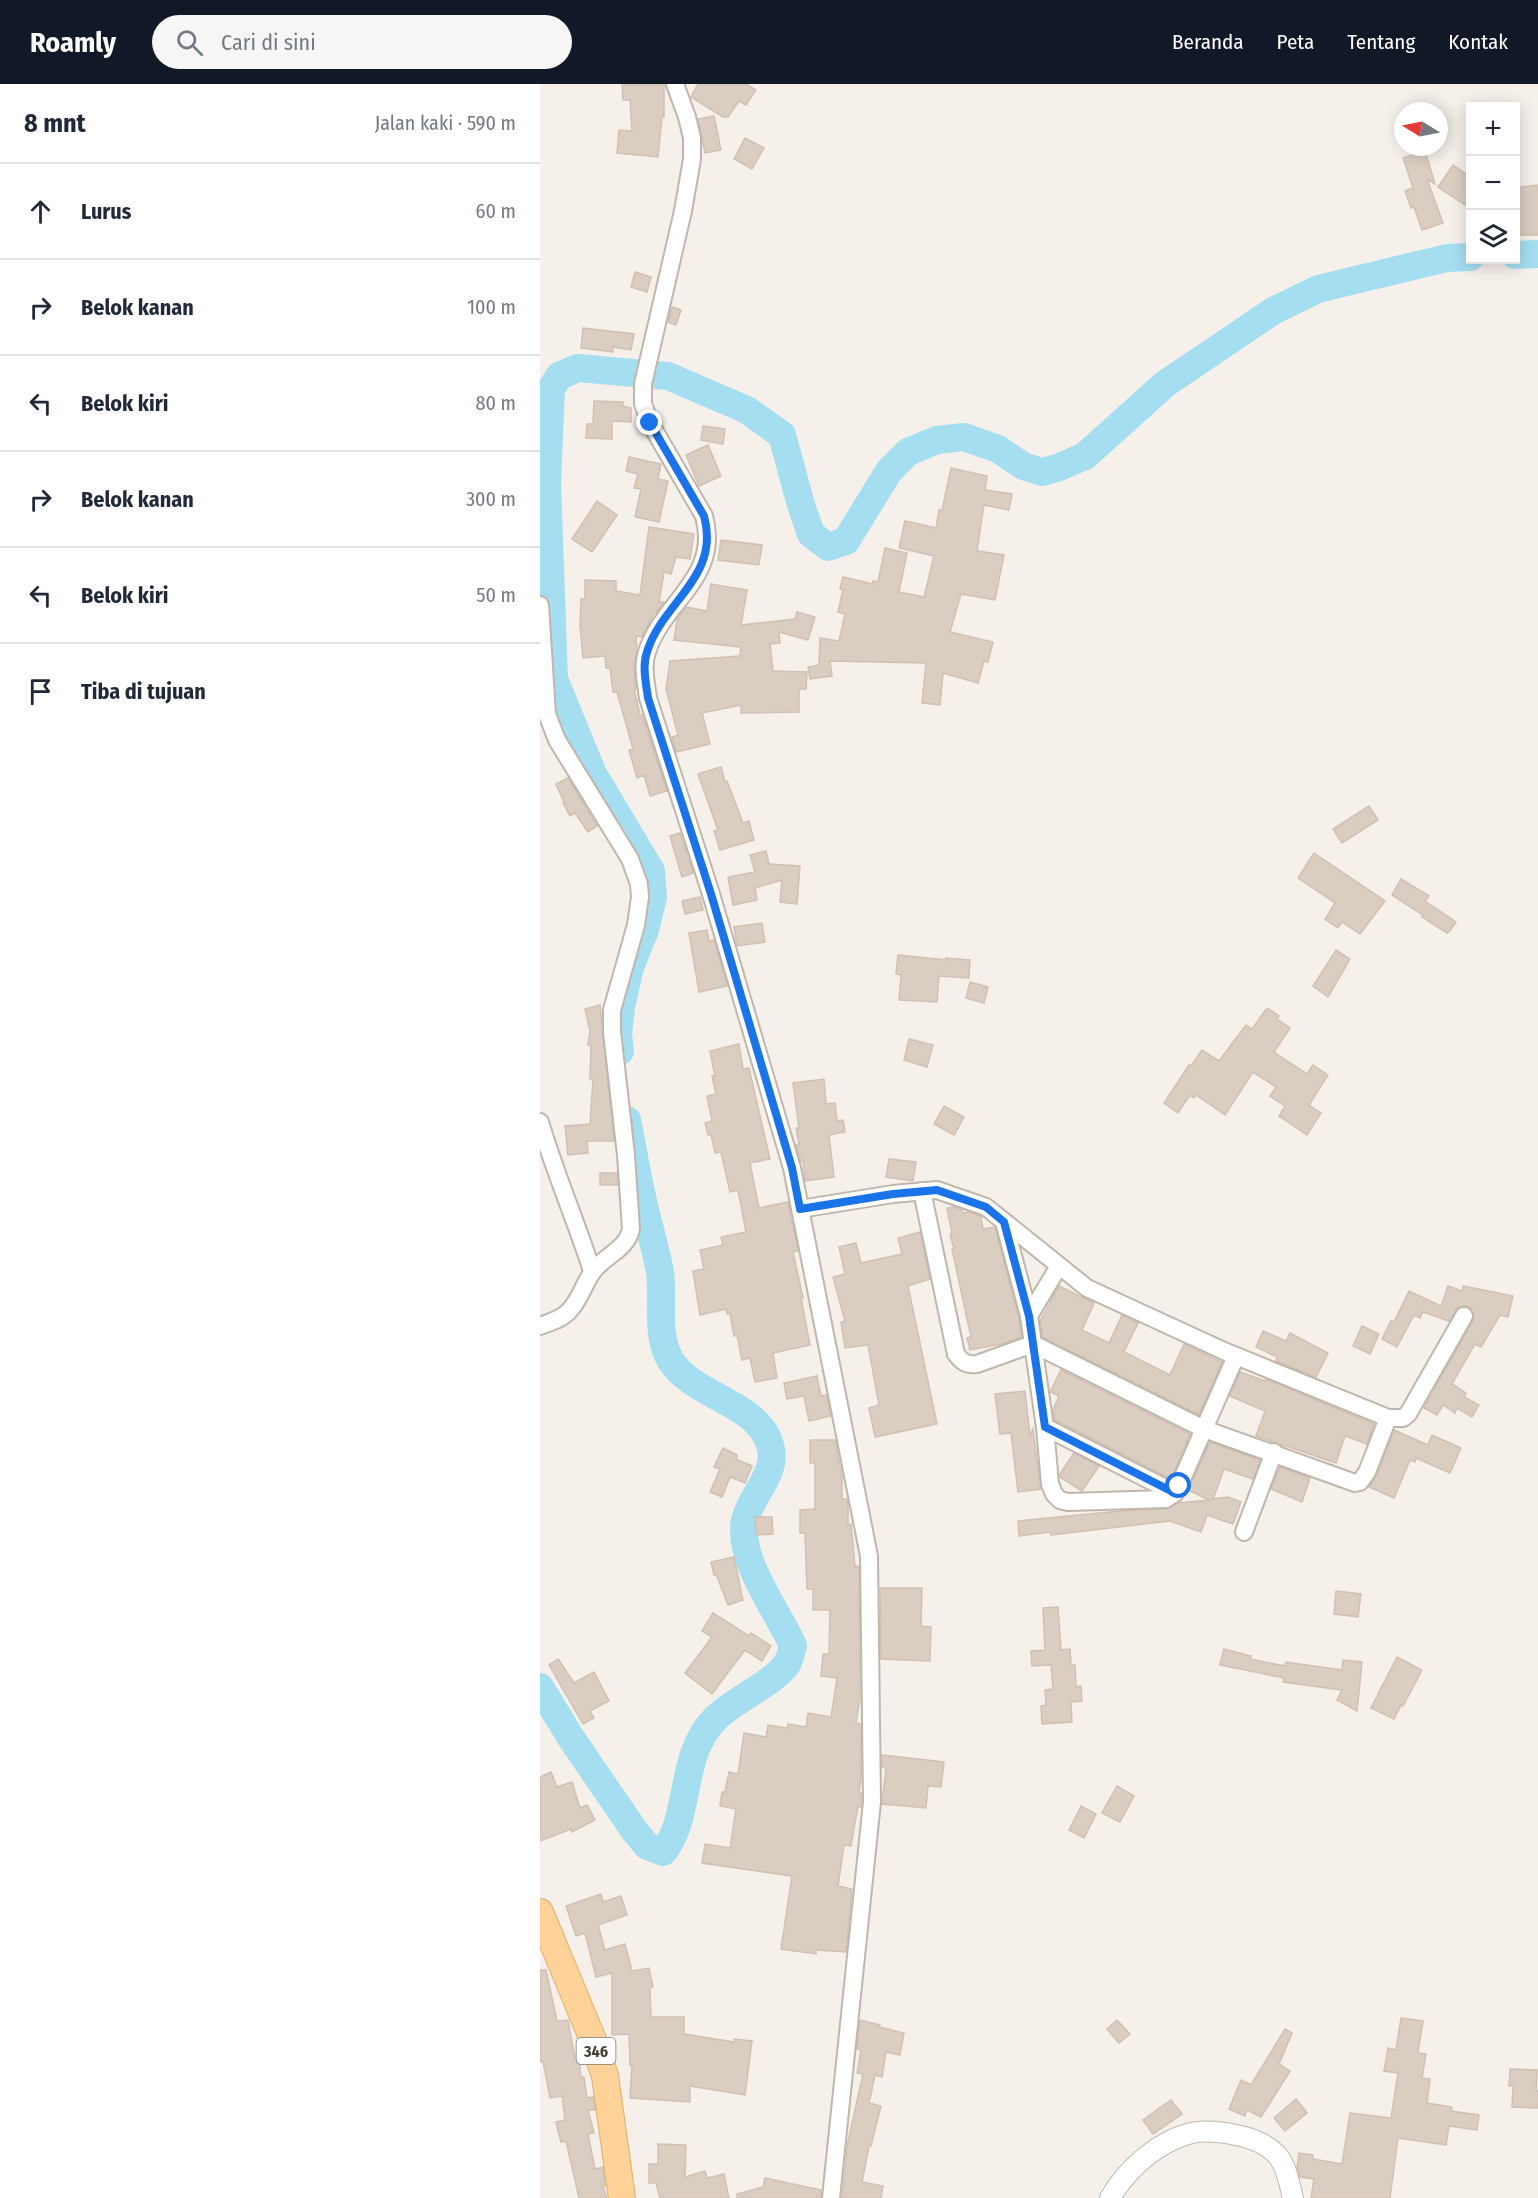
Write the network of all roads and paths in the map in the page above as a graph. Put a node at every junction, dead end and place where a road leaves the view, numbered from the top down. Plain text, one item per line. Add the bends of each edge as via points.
1 (678, 86) edge
2 (540, 605) edge
3 (542, 667) edge
4 (540, 1122) edge
5 (922, 1191) junction
6 (800, 1209) junction
7 (1004, 1222) junction
8 (1059, 1266) junction
9 (592, 1271) junction
10 (1029, 1316) junction
11 (1464, 1317) dead end
12 (540, 1326) edge
13 (1034, 1344) junction
14 (1236, 1356) junction
15 (1388, 1418) junction
16 (1045, 1427) junction
17 (1204, 1429) junction
18 (1274, 1452) junction
19 (1175, 1493) junction
20 (1244, 1532) dead end
21 (540, 1912) edge
22 (622, 2198) edge
23 (831, 2198) edge
24 (1110, 2198) edge
25 (1293, 2198) edge

1 - 6 street via 692,138 692,159 643,384 643,404 704,516 708,532 705,557 696,577 646,653 648,698 711,894 792,1168
2 - 3 street
3 - 9 street via 547,714 557,740 630,859 639,884 636,925 612,1010 631,1228 627,1241
4 - 9 street
5 - 6 street
5 - 7 street via 937,1190 986,1207
5 - 13 street via 956,1354 961,1361 977,1364
6 - 23 street via 869,1556 872,1802
7 - 8 street
7 - 10 street
8 - 10 street
8 - 14 street via 1087,1288
9 - 12 street via 569,1312
10 - 13 street
11 - 15 street via 1408,1414
13 - 16 street
13 - 17 street
14 - 15 street
14 - 17 street
15 - 18 street via 1360,1482
16 - 19 street
16 - 19 street via 1050,1485 1060,1500 1166,1499
17 - 18 street
17 - 19 street
18 - 20 street
21 - 22 main road, 346 via 604,2076
24 - 25 street via 1119,2183 1168,2141 1192,2133 1221,2132 1263,2143 1286,2172

